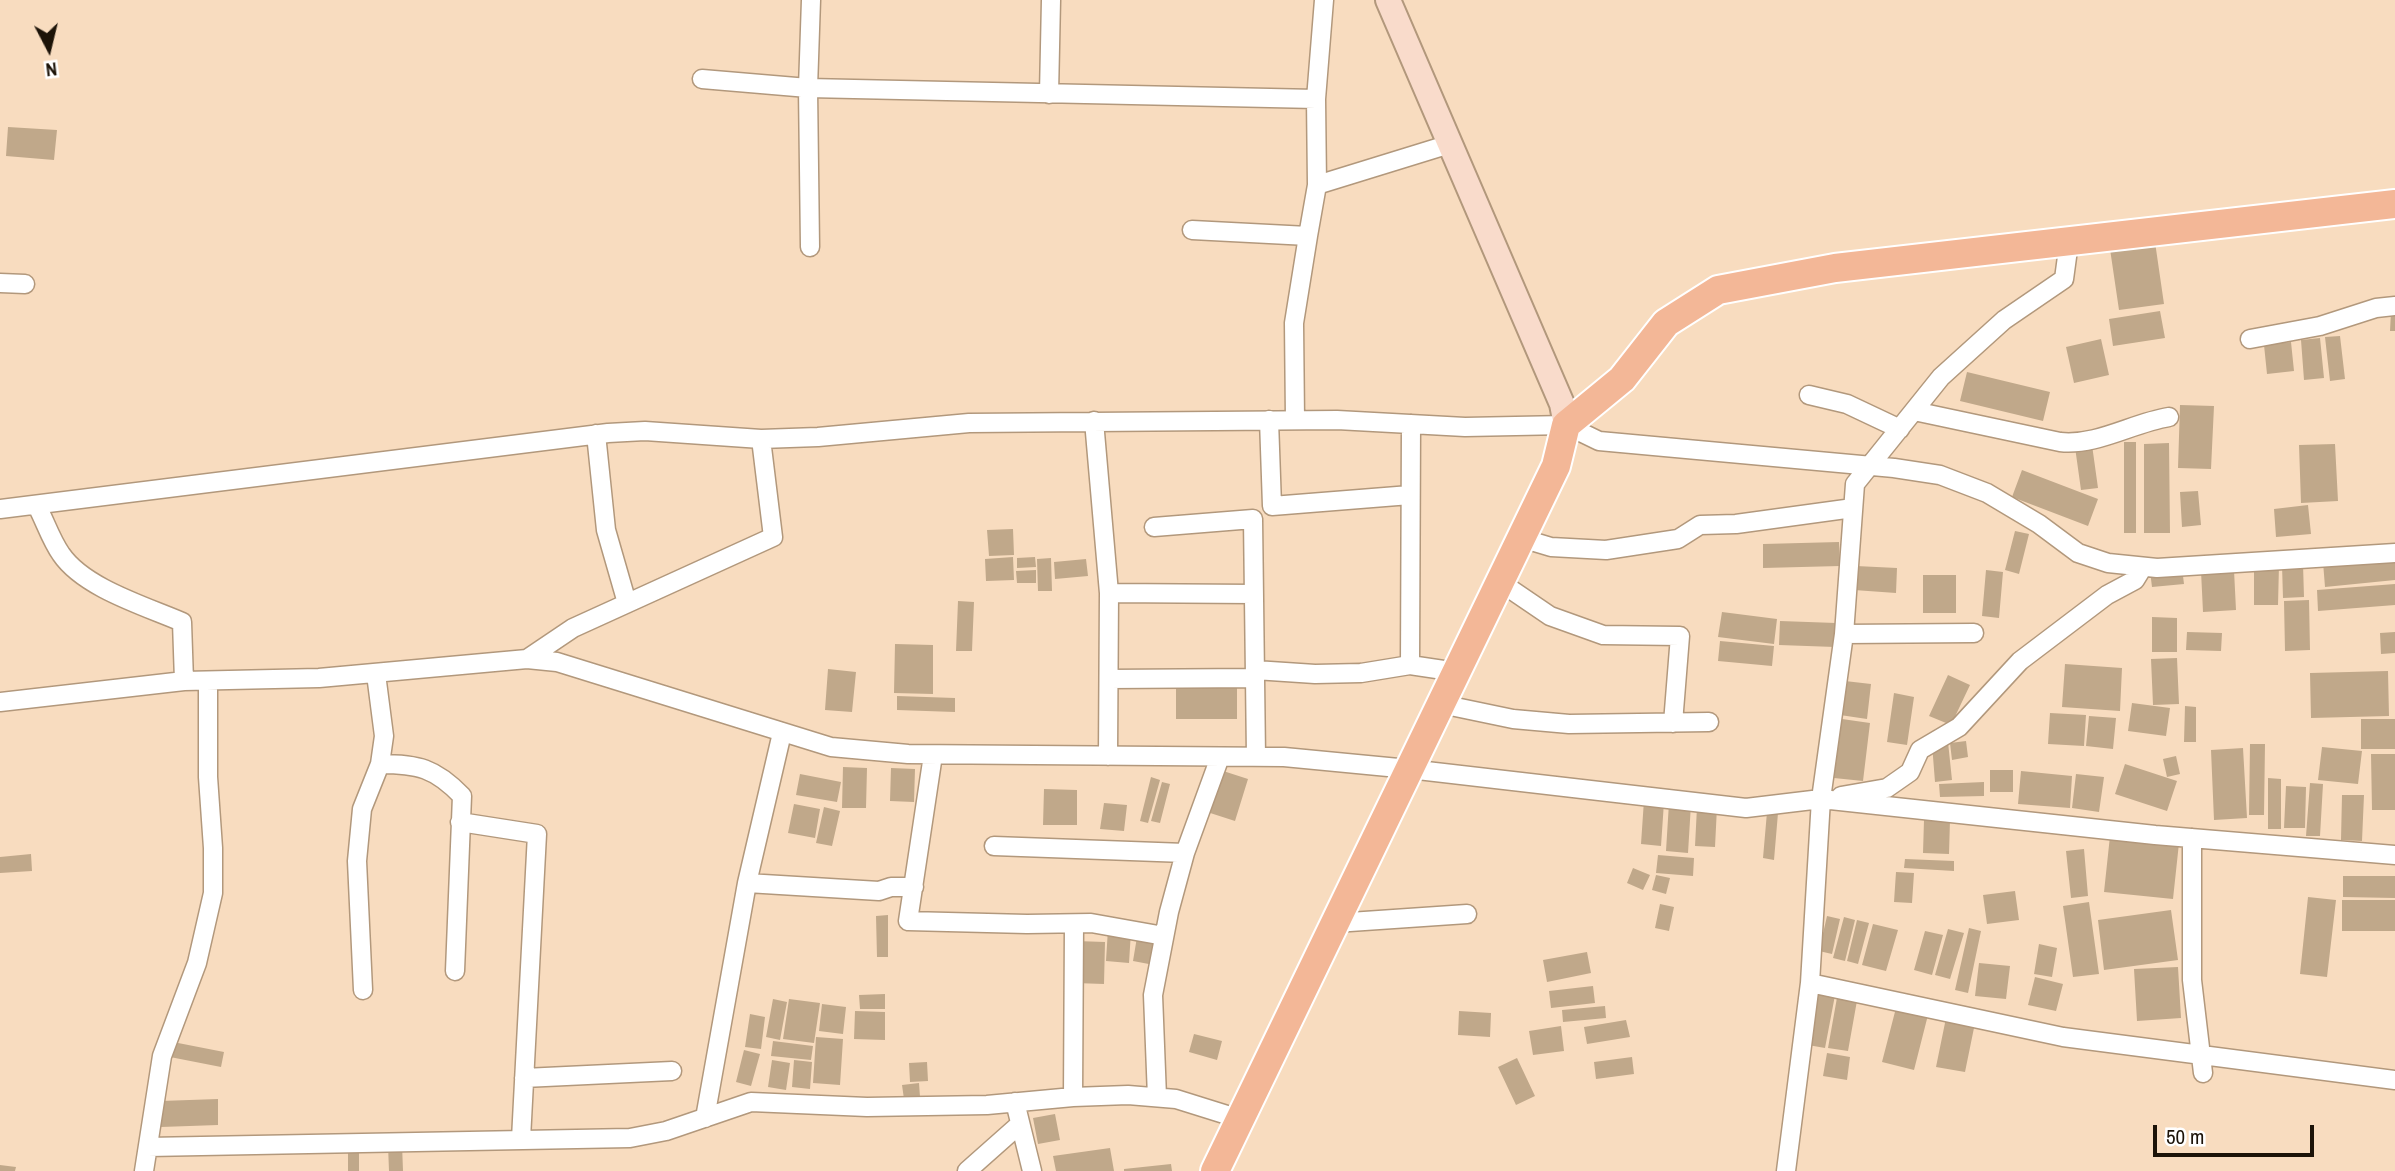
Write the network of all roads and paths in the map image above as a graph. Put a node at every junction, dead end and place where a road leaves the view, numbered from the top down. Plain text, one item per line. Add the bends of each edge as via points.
1 (811, 0) edge
2 (1051, 0) edge
3 (1324, 0) edge
4 (1388, 0) edge
5 (702, 79) dead end
6 (808, 88) junction
7 (1049, 94) junction
8 (1316, 99) junction
9 (1450, 144) junction
10 (1317, 186) junction
11 (2395, 204) edge
12 (1192, 229) dead end
13 (1308, 236) junction
14 (2069, 242) junction
15 (810, 247) dead end
16 (0, 284) edge
17 (25, 284) dead end
18 (2395, 306) edge
19 (2249, 340) dead end
20 (1809, 395) dead end
21 (1914, 411) junction
22 (2169, 416) dead end
23 (1269, 420) junction
24 (1295, 420) junction
25 (1094, 421) junction
26 (1410, 424) junction
27 (1566, 425) junction
28 (1900, 429) junction
29 (596, 435) junction
30 (761, 439) junction
31 (1871, 466) junction
32 (1410, 495) junction
33 (37, 506) junction
34 (1853, 508) junction
35 (0, 509) edge
36 (1154, 527) dead end
37 (1521, 538) junction
38 (2395, 553) edge
39 (2143, 566) junction
40 (1500, 582) junction
41 (1109, 593) junction
42 (1254, 594) junction
43 (627, 603) junction
44 (1974, 633) dead end
45 (1844, 635) junction
46 (527, 659) junction
47 (1410, 665) junction
48 (1457, 672) junction
49 (376, 674) junction
50 (1255, 674) junction
51 (1108, 679) junction
52 (184, 681) junction
53 (208, 681) junction
54 (0, 702) edge
55 (1441, 704) junction
56 (1709, 722) dead end
57 (1673, 723) junction
58 (782, 733) junction
59 (933, 755) junction
60 (1108, 756) junction
61 (1220, 757) junction
62 (1256, 757) junction
63 (380, 764) junction
64 (1409, 769) junction
65 (1821, 799) junction
66 (460, 822) junction
67 (2192, 838) junction
68 (994, 846) dead end
69 (1185, 853) junction
70 (2395, 855) edge
71 (747, 883) junction
72 (914, 887) junction
73 (1467, 914) dead end
74 (1335, 923) junction
75 (1074, 924) junction
76 (1164, 936) junction
77 (456, 971) dead end
78 (1810, 983) junction
79 (363, 990) dead end
80 (2202, 1064) junction
81 (672, 1071) dead end
82 (524, 1078) junction
83 (2395, 1080) edge
84 (1073, 1097) junction
85 (1157, 1097) junction
86 (1015, 1102) junction
87 (705, 1118) junction
88 (1240, 1119) junction
89 (1020, 1125) junction
90 (521, 1139) junction
91 (148, 1147) junction
92 (144, 1171) edge
93 (967, 1171) edge
94 (1032, 1171) edge
95 (1215, 1171) edge
96 (1786, 1171) edge

1 - 6 street
2 - 7 street
3 - 8 street
4 - 9 main road
5 - 6 street
6 - 7 street
6 - 15 street
7 - 8 street
8 - 10 street
9 - 10 street
9 - 27 main road via 1562,404
10 - 13 street
11 - 14 main road
12 - 13 street
13 - 24 street via 1294,323
14 - 21 street via 2064,279 2004,320 1941,377
14 - 27 main road via 1835,268 1718,290 1666,323 1622,379
16 - 17 street
18 - 19 street
20 - 28 street via 1847,404
21 - 22 street via 2079,444
21 - 28 street
23 - 24 street
23 - 25 street
23 - 32 street via 1272,506
24 - 26 street
25 - 30 street via 968,423
25 - 41 street
26 - 27 street
26 - 32 street
27 - 31 street via 1599,441
27 - 37 main road via 1556,466
28 - 31 street
29 - 30 street via 645,431
29 - 33 street
29 - 43 street via 606,530
30 - 43 street via 773,537
31 - 34 street via 1855,484
31 - 39 street via 1940,475 1987,493 2078,553 2108,563
32 - 47 street
33 - 35 street
33 - 52 street via 61,555 88,579 182,622
34 - 37 street via 1700,525 1678,539 1606,550 1551,547
34 - 45 street
36 - 42 street via 1253,519
37 - 40 main road
38 - 39 street
39 - 65 street via 2135,580 2107,595 2020,661 1959,727 1920,750 1910,772 1887,788
40 - 48 main road
40 - 57 street via 1550,616 1603,635 1681,636
41 - 42 street
41 - 51 street
42 - 50 street
43 - 46 street via 573,628
44 - 45 street
45 - 65 street
46 - 49 street
46 - 58 street via 557,662
47 - 48 street
47 - 50 street via 1361,673
48 - 55 main road
49 - 53 street
49 - 63 street via 384,736
50 - 51 street
50 - 62 street
51 - 60 street
52 - 53 street
52 - 54 street
53 - 91 street via 213,892 197,963 162,1056
55 - 57 street via 1541,722
55 - 64 main road
56 - 57 street
58 - 59 street via 831,747
58 - 71 street
59 - 60 street
59 - 72 street
60 - 61 street
61 - 62 street
61 - 69 street
62 - 64 street
63 - 66 street via 408,764 444,777 461,796
63 - 79 street via 362,808 357,860
64 - 65 street via 1746,808
64 - 74 main road
65 - 67 street
65 - 78 street
66 - 77 street
66 - 82 street via 537,834
67 - 70 street
67 - 80 street via 2192,980
68 - 69 street
69 - 76 street
71 - 72 street via 879,891
71 - 87 street
72 - 75 street via 908,921
73 - 74 street
74 - 88 main road
75 - 76 street
75 - 84 street
76 - 85 street via 1153,995
78 - 80 street
78 - 96 street
80 - 83 street
81 - 82 street
82 - 90 street
84 - 85 street
84 - 86 street
85 - 88 street via 1176,1098
86 - 87 street via 867,1107 751,1102
86 - 89 street
87 - 90 street via 631,1138
88 - 95 main road
89 - 93 street
89 - 94 street
90 - 91 street
91 - 92 street

